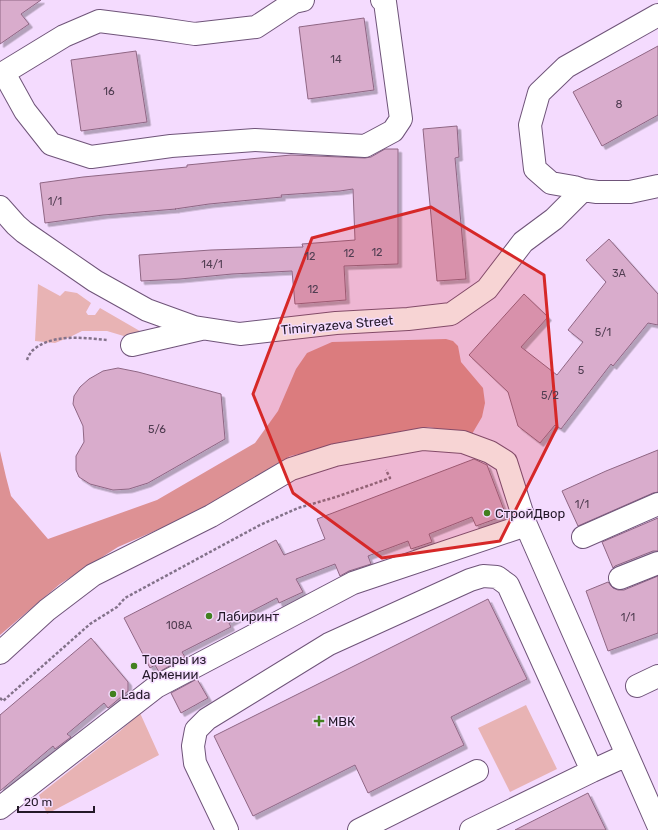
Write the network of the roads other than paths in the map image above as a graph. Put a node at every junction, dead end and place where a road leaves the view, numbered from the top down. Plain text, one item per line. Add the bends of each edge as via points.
1 (303, 0) edge
2 (382, 0) edge
3 (658, 15) edge
4 (2, 74) edge
5 (658, 186) edge
6 (583, 190) junction
7 (0, 208) edge
8 (8, 228) edge
9 (202, 329) junction
10 (132, 345) road end
11 (658, 504) edge
12 (526, 525) junction
13 (583, 537) dead end
14 (658, 563) edge
15 (620, 578) dead end
16 (0, 653) edge
17 (658, 676) edge
18 (637, 686) dead end
19 (627, 755) junction
20 (592, 770) junction
21 (477, 771) dead end
22 (0, 808) edge
23 (658, 825) edge
24 (227, 830) edge
25 (359, 830) edge
26 (471, 830) edge

1 - 4 street via 294,2 256,27 195,34 99,21 64,36
2 - 4 street via 385,2 401,119 393,131 365,146 256,140 171,146 91,157 50,144
3 - 6 street via 566,67 539,93 530,125 535,169 551,183
5 - 6 street via 630,192
6 - 9 street, Timiryazeva Street via 554,219 523,242 488,289 451,314 240,334
7 - 8 street, Timiryazeva Street
8 - 9 street, Timiryazeva Street via 147,310
9 - 10 street
11 - 13 street
12 - 16 street via 506,462 490,452 463,442 423,439 335,454 291,469 211,516 93,575 47,610
12 - 19 street
12 - 22 street via 353,583 163,683
14 - 15 street
17 - 18 street
19 - 20 street
19 - 23 street
20 - 24 street via 508,585 497,577 482,576 329,644 207,719 196,730 193,746 195,763
20 - 26 street
21 - 25 street

